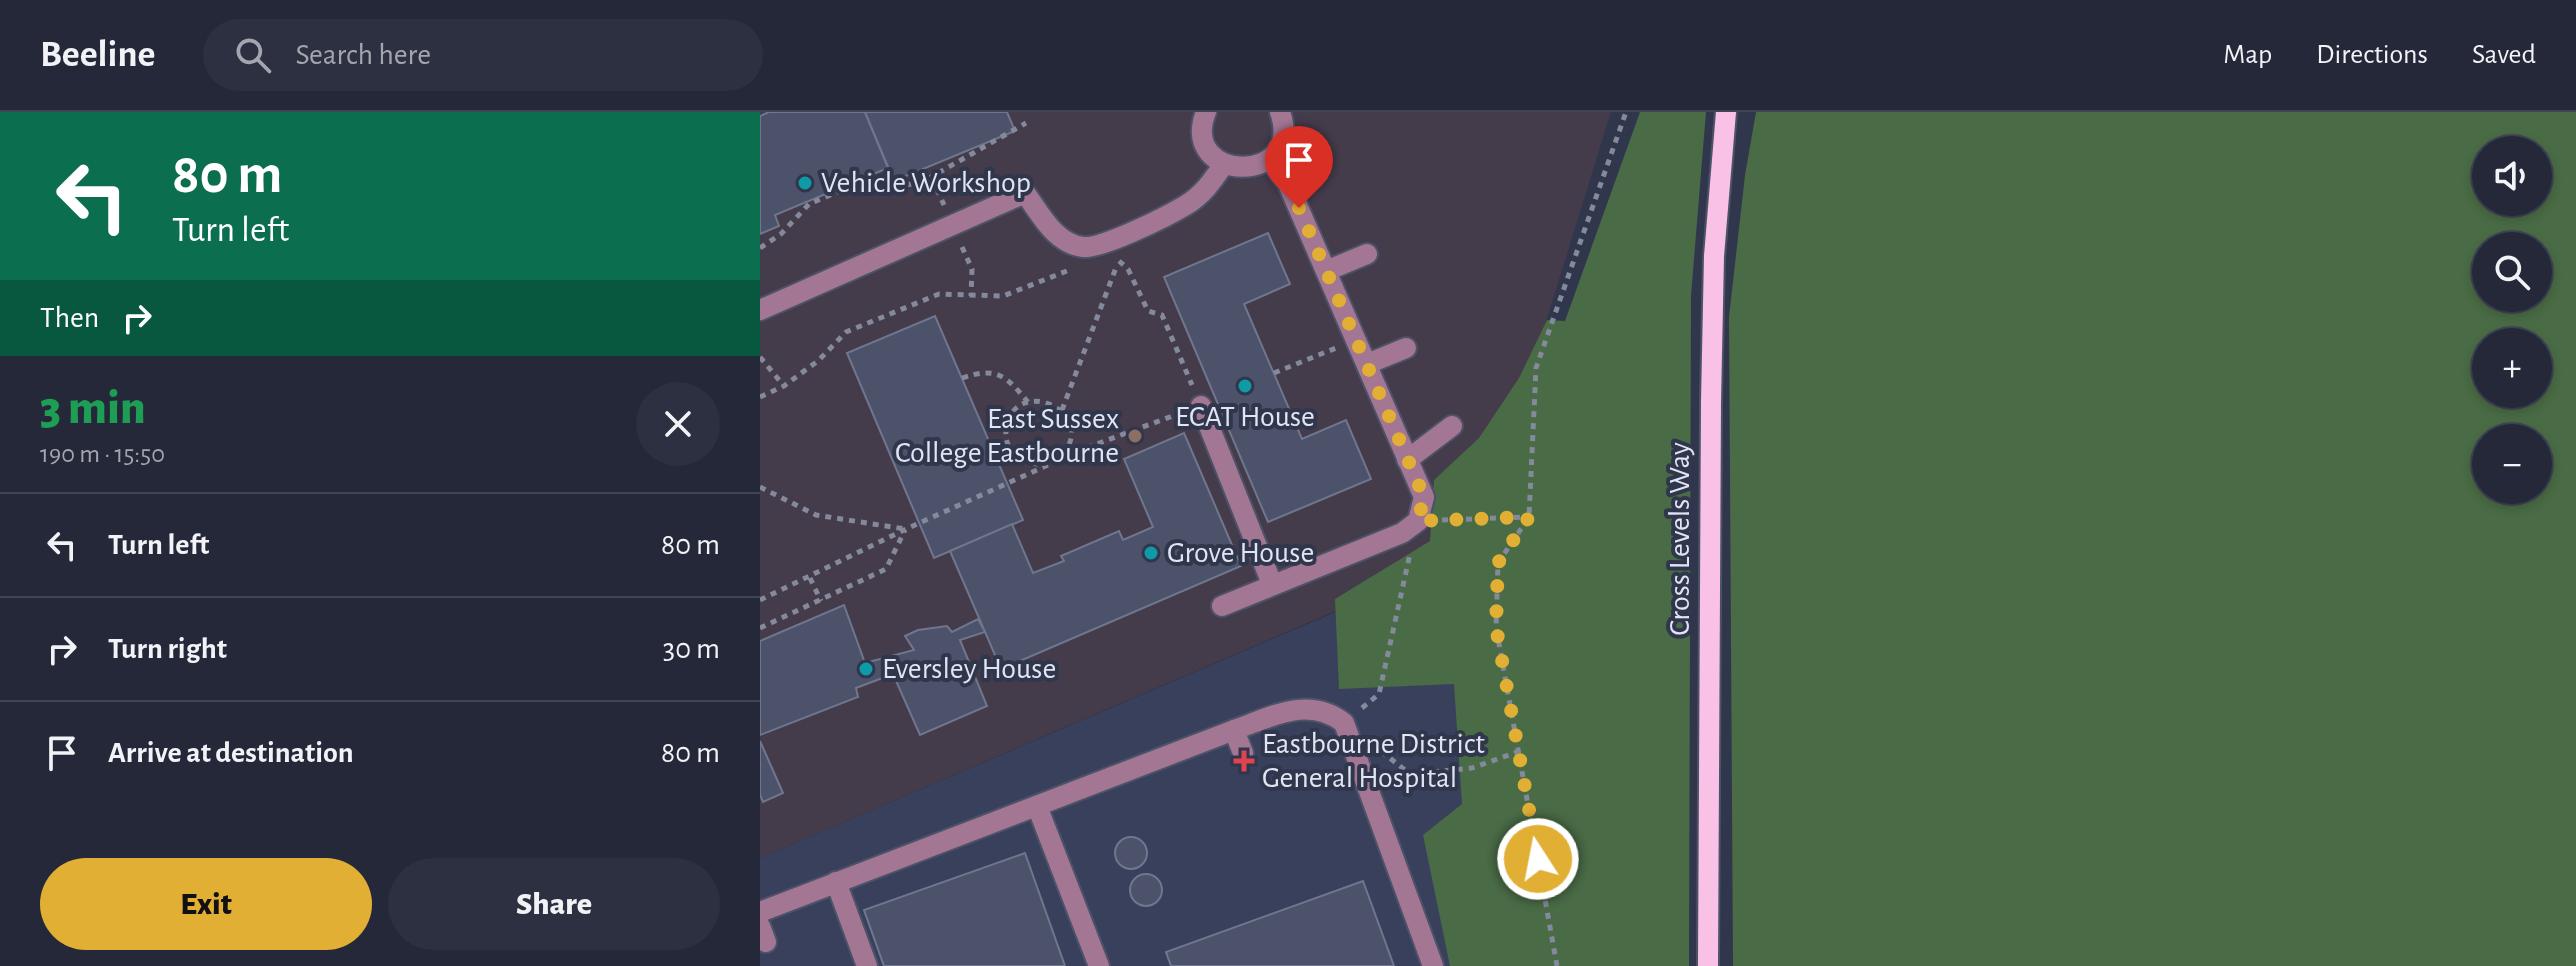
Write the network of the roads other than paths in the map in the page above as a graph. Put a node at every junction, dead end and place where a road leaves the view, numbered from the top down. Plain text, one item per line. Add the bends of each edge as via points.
1 (1206, 112) edge
2 (1280, 112) edge
3 (1726, 112) edge
4 (1269, 159) junction
5 (1224, 164) junction
6 (1367, 254) dead end
7 (1326, 271) junction
8 (760, 310) edge
9 (1406, 348) dead end
10 (1367, 364) junction
11 (1201, 406) road end
12 (1452, 426) dead end
13 (1407, 460) junction
14 (1272, 584) junction
15 (1222, 606) dead end
16 (1234, 730) junction
17 (1243, 753) dead end
18 (1037, 806) junction
19 (836, 882) junction
20 (760, 912) edge
21 (867, 966) edge
22 (1099, 966) edge
23 (1433, 966) edge
24 (1708, 966) edge

1 - 5 lane via 1206,145
2 - 4 lane via 1282,139
3 - 24 main road, Cross Levels Way via 1714,256 1711,387
4 - 5 lane via 1247,168
4 - 7 lane via 1288,184
5 - 8 lane via 1210,186 1186,205 1108,241 1084,247 1060,238 1025,193
6 - 7 lane
7 - 10 lane
9 - 10 lane
10 - 13 lane
11 - 14 lane
12 - 13 lane
13 - 14 lane via 1424,497 1418,521 1402,533
14 - 15 lane
16 - 17 lane
16 - 18 lane via 1173,765
16 - 23 lane via 1306,708 1344,723
18 - 19 lane
18 - 22 lane
19 - 20 lane
19 - 21 lane

